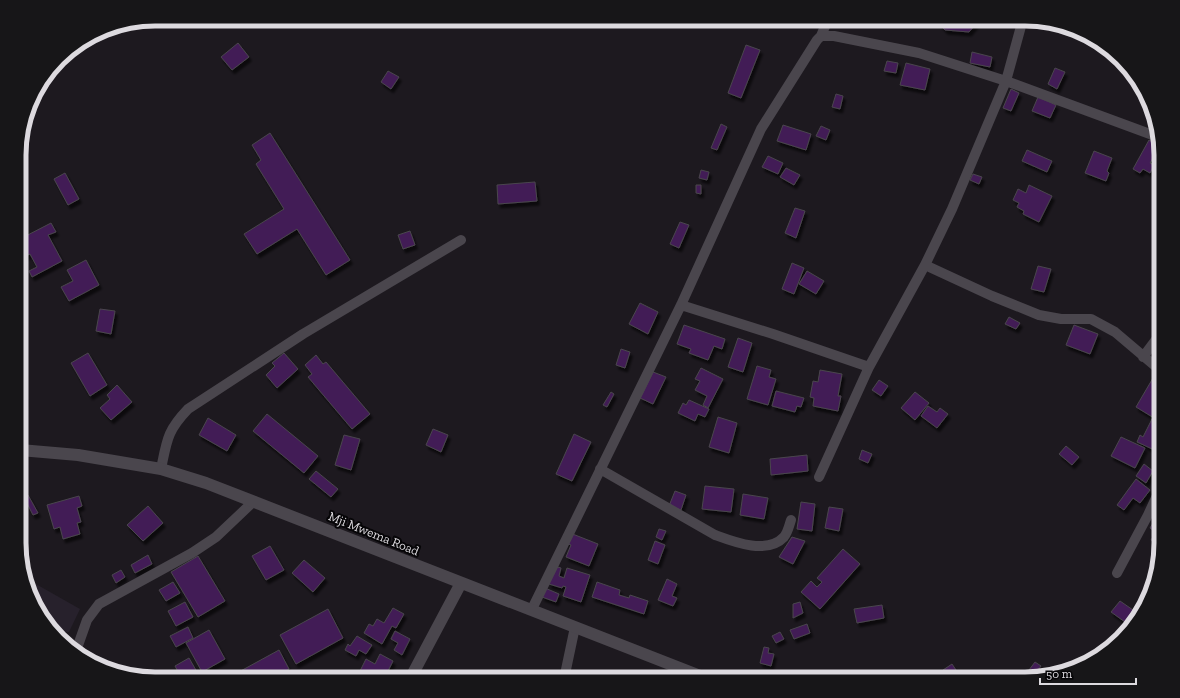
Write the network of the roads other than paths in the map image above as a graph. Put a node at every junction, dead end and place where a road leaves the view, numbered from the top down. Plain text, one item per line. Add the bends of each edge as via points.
1 (825, 26) edge
2 (1021, 26) edge
3 (821, 36) junction
4 (1006, 81) junction
5 (1153, 135) edge
6 (461, 240) dead end
7 (925, 265) junction
8 (681, 305) junction
9 (1154, 342) edge
10 (1143, 357) junction
11 (1154, 366) edge
12 (869, 367) junction
13 (26, 451) edge
14 (161, 469) junction
15 (600, 469) junction
16 (819, 478) dead end
17 (254, 500) junction
18 (1154, 502) edge
19 (791, 520) dead end
20 (1117, 573) dead end
21 (461, 584) junction
22 (532, 609) junction
23 (574, 626) junction
24 (78, 646) edge
25 (414, 672) edge
26 (565, 672) edge
27 (690, 672) edge

1 - 3 street
2 - 4 street
3 - 4 street via 834,36 919,53
3 - 8 street via 761,129
4 - 5 street
4 - 7 street via 952,209
6 - 14 street via 303,334 188,409 174,423 167,438
7 - 10 street via 1039,315 1061,319 1092,319 1115,332
7 - 12 street
8 - 12 street
8 - 15 street
9 - 10 street
10 - 11 street
12 - 16 street
13 - 14 main road, Mji Mwema Road via 78,455
14 - 17 main road, Mji Mwema Road
15 - 19 street via 715,535 731,541 751,546 772,544 783,538
15 - 22 street
17 - 21 main road, Mji Mwema Road
17 - 24 street via 216,537 99,604 87,620
18 - 20 street
21 - 22 main road, Mji Mwema Road
21 - 25 main road
22 - 23 main road, Mji Mwema Road
23 - 26 street
23 - 27 main road, Mji Mwema Road

